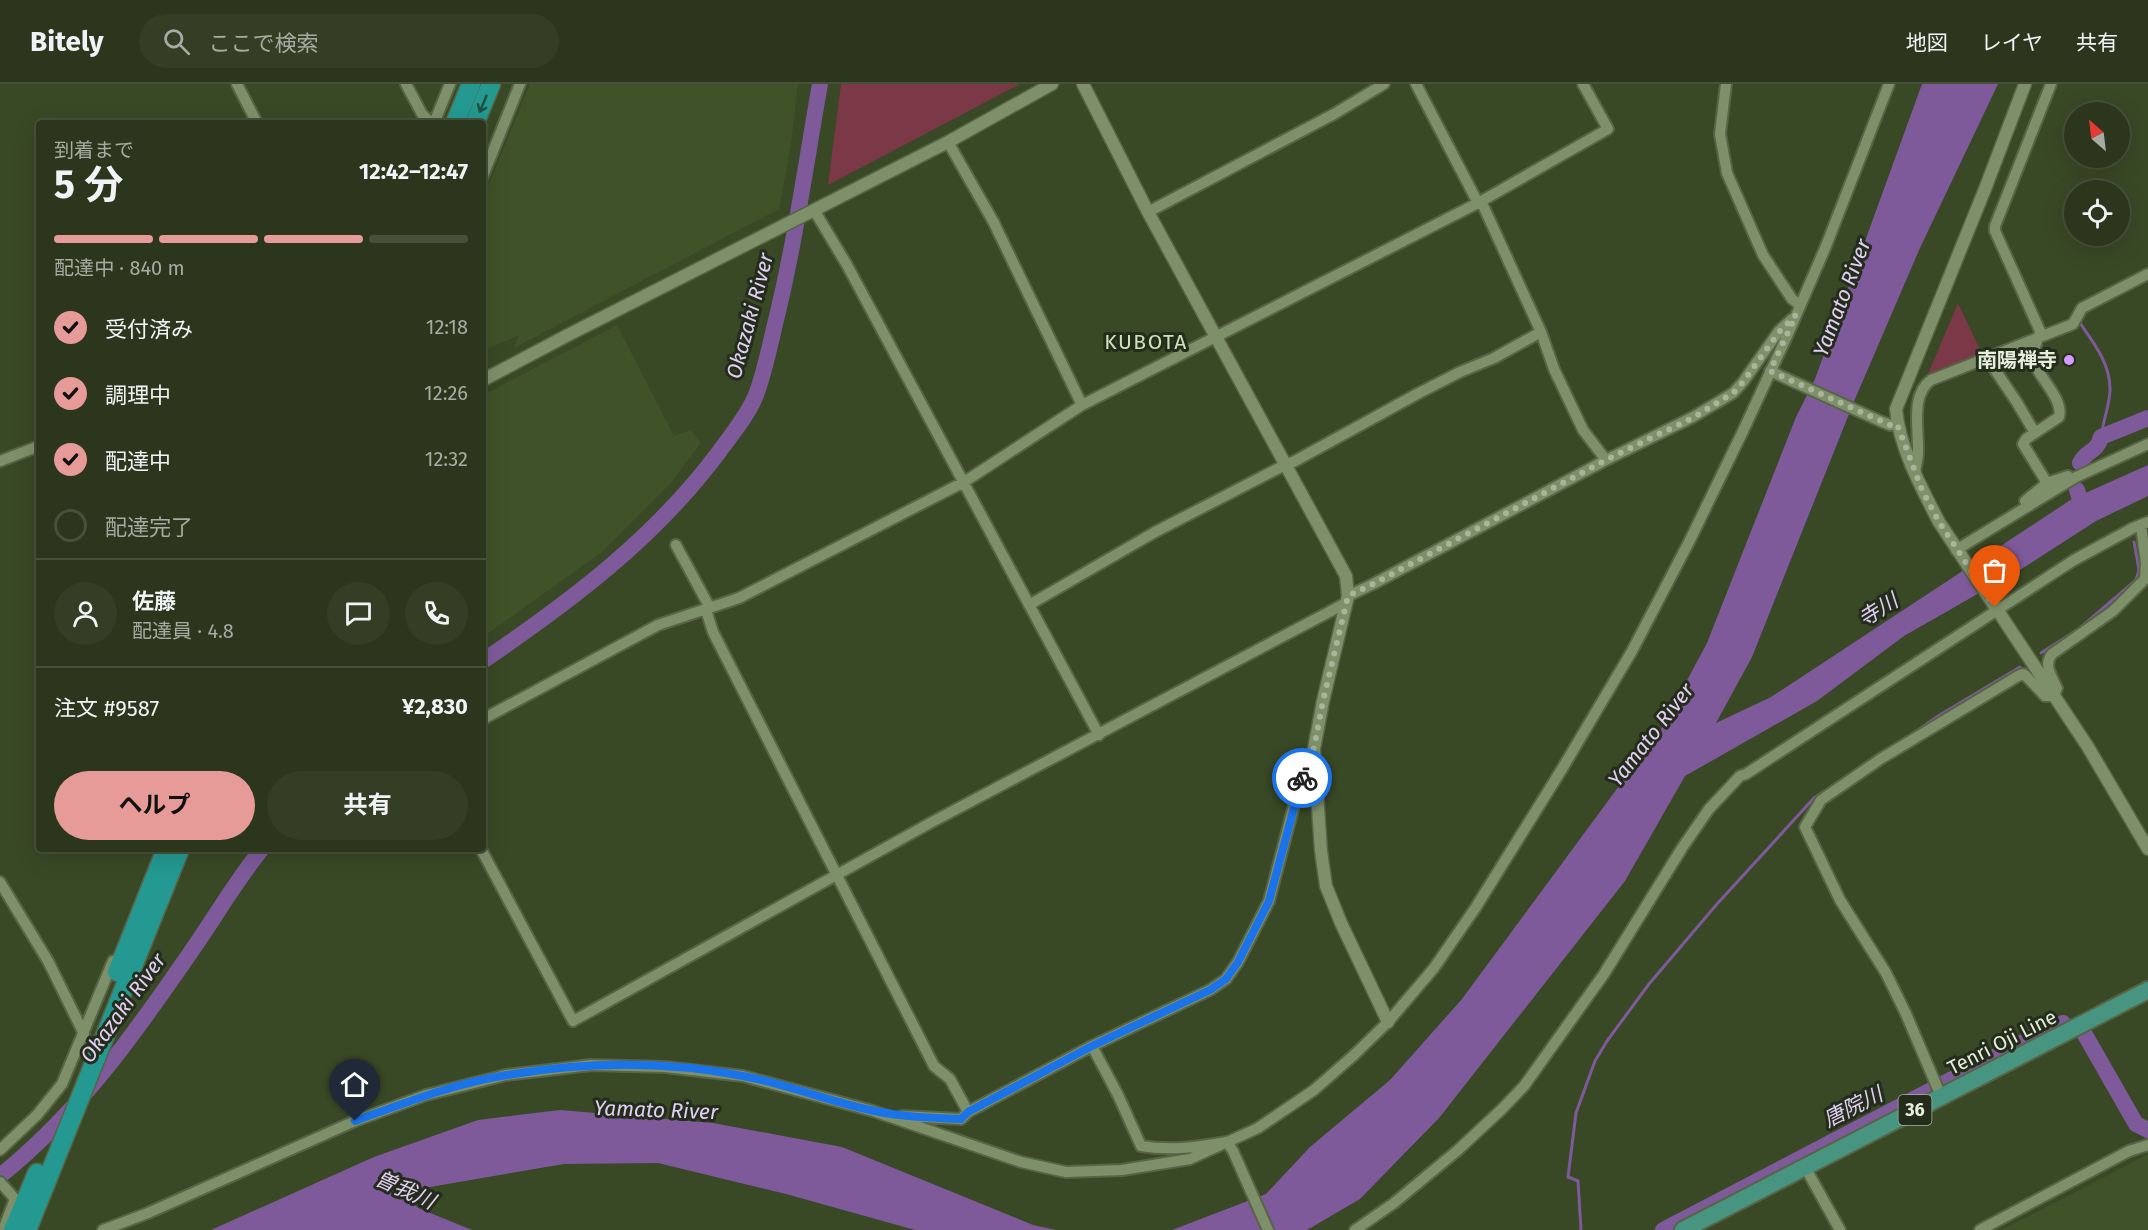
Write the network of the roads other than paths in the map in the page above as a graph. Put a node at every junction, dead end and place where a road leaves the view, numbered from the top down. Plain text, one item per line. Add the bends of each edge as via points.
1 (237, 84) edge
2 (406, 84) edge
3 (450, 84) edge
4 (471, 84) edge
5 (491, 84) edge
6 (520, 84) edge
7 (1053, 84) edge
8 (1083, 84) edge
9 (1384, 84) edge
10 (1416, 84) edge
11 (1583, 84) edge
12 (1726, 84) edge
13 (1889, 84) edge
14 (2025, 84) edge
15 (2051, 84) edge
16 (255, 120) edge
17 (430, 120) edge
18 (434, 120) edge
19 (456, 120) edge
20 (476, 120) edge
21 (948, 142) junction
22 (486, 169) edge
23 (1480, 202) junction
24 (814, 210) junction
25 (1148, 212) junction
26 (2148, 274) edge
27 (1798, 310) junction
28 (1541, 332) junction
29 (1216, 338) junction
30 (2038, 339) junction
31 (1987, 358) junction
32 (1773, 373) junction
33 (486, 378) edge
34 (1082, 405) junction
35 (1897, 424) junction
36 (2035, 433) junction
37 (2148, 444) edge
38 (36, 447) edge
39 (1606, 460) junction
40 (0, 461) edge
41 (1285, 465) junction
42 (1915, 471) junction
43 (2080, 475) junction
44 (964, 483) junction
45 (2048, 483) junction
46 (2016, 513) junction
47 (2145, 524) edge
48 (676, 545) dead end
49 (1957, 551) junction
50 (1347, 599) junction
51 (1029, 605) junction
52 (708, 609) junction
53 (1996, 609) junction
54 (2054, 696) junction
55 (486, 717) edge
56 (1099, 735) junction
57 (1314, 748) junction
58 (2148, 849) edge
59 (156, 852) edge
60 (165, 852) edge
61 (179, 852) edge
62 (483, 852) edge
63 (836, 876) junction
64 (0, 882) edge
65 (2148, 990) edge
66 (1388, 1022) junction
67 (84, 1034) junction
68 (1092, 1046) junction
69 (1941, 1096) junction
70 (873, 1111) junction
71 (968, 1112) junction
72 (2148, 1145) edge
73 (1230, 1146) junction
74 (0, 1150) edge
75 (1805, 1167) junction
76 (0, 1182) edge
77 (3, 1230) edge
78 (13, 1230) edge
79 (27, 1230) edge
80 (103, 1230) edge
81 (1268, 1230) edge
82 (1355, 1230) edge
83 (1683, 1230) edge
84 (1840, 1230) edge
85 (1980, 1230) edge

1 - 16 street
2 - 17 street
3 - 18 street
4 - 19 highway
5 -> 20 highway
6 - 22 street
7 - 21 street
8 - 25 street
9 - 25 street
10 - 23 street
11 - 23 street via 1608,129
12 - 27 street via 1720,134 1727,173 1763,255
13 - 27 street
14 - 35 street via 1896,409
15 - 30 street via 1995,226 2040,331
21 - 24 street
21 - 34 street via 993,221
23 - 28 street
23 - 29 street
24 - 33 street
24 - 44 street
25 - 29 street
26 - 30 street via 2082,308 2073,324
27 - 32 street
27 - 39 street via 1733,393 1694,417
28 - 39 street via 1583,430
28 - 41 street
29 - 34 street
29 - 41 street
30 - 31 street
30 - 36 street via 2034,361 2060,412 2059,417
31 - 36 street
31 - 42 street via 1924,385 1916,415
32 - 35 street via 1890,425
32 - 66 street via 1632,651 1476,907 1434,968
34 - 44 street
35 - 42 street
36 - 45 street via 2024,444
37 - 43 street
38 - 40 street
39 - 50 street
41 - 50 street via 1343,568
41 - 51 street via 1155,532
42 - 49 street
43 - 45 street via 2075,473
43 - 46 street
44 - 51 street
44 - 52 street via 739,598
45 - 46 street via 2019,506
46 - 49 street
47 - 53 street via 2074,560
47 - 54 street via 2145,579 2113,611 2048,659 2057,688
48 - 52 street
49 - 53 street
50 - 56 street
50 - 57 street
51 - 56 street
52 - 55 street via 658,625
52 - 63 street via 713,632
53 - 54 street
53 - 82 street via 1740,776 1709,809 1604,974 1524,1086 1458,1150
54 - 58 street
54 - 69 street via 2045,696 2026,676 2018,676 1882,758 1821,800 1805,827 1840,900 1886,973
56 - 63 street
57 - 66 street via 1326,886
57 - 68 street via 1306,759 1269,901 1226,979
59 - 67 street
60 - 78 highway
61 - 79 highway
62 - 63 street via 573,1021
63 - 71 street via 934,1066 950,1079
64 - 67 street via 48,961
65 - 69 main road, Tenri Oji Line / 36
66 - 73 street via 1314,1090
67 - 74 street via 52,1098
68 - 71 street
68 - 73 street via 1141,1146 1164,1150
69 - 75 main road, Tenri Oji Line / 36
70 - 71 street via 961,1119
70 - 73 street via 1021,1162 1066,1172 1122,1170 1190,1159
70 - 80 street via 743,1076 665,1067 591,1065 506,1075 426,1095 355,1121 148,1214
72 - 85 street via 2129,1151
73 - 81 street
75 - 83 main road, Tenri Oji Line / 36
75 - 84 street
76 - 77 street via 15,1199

